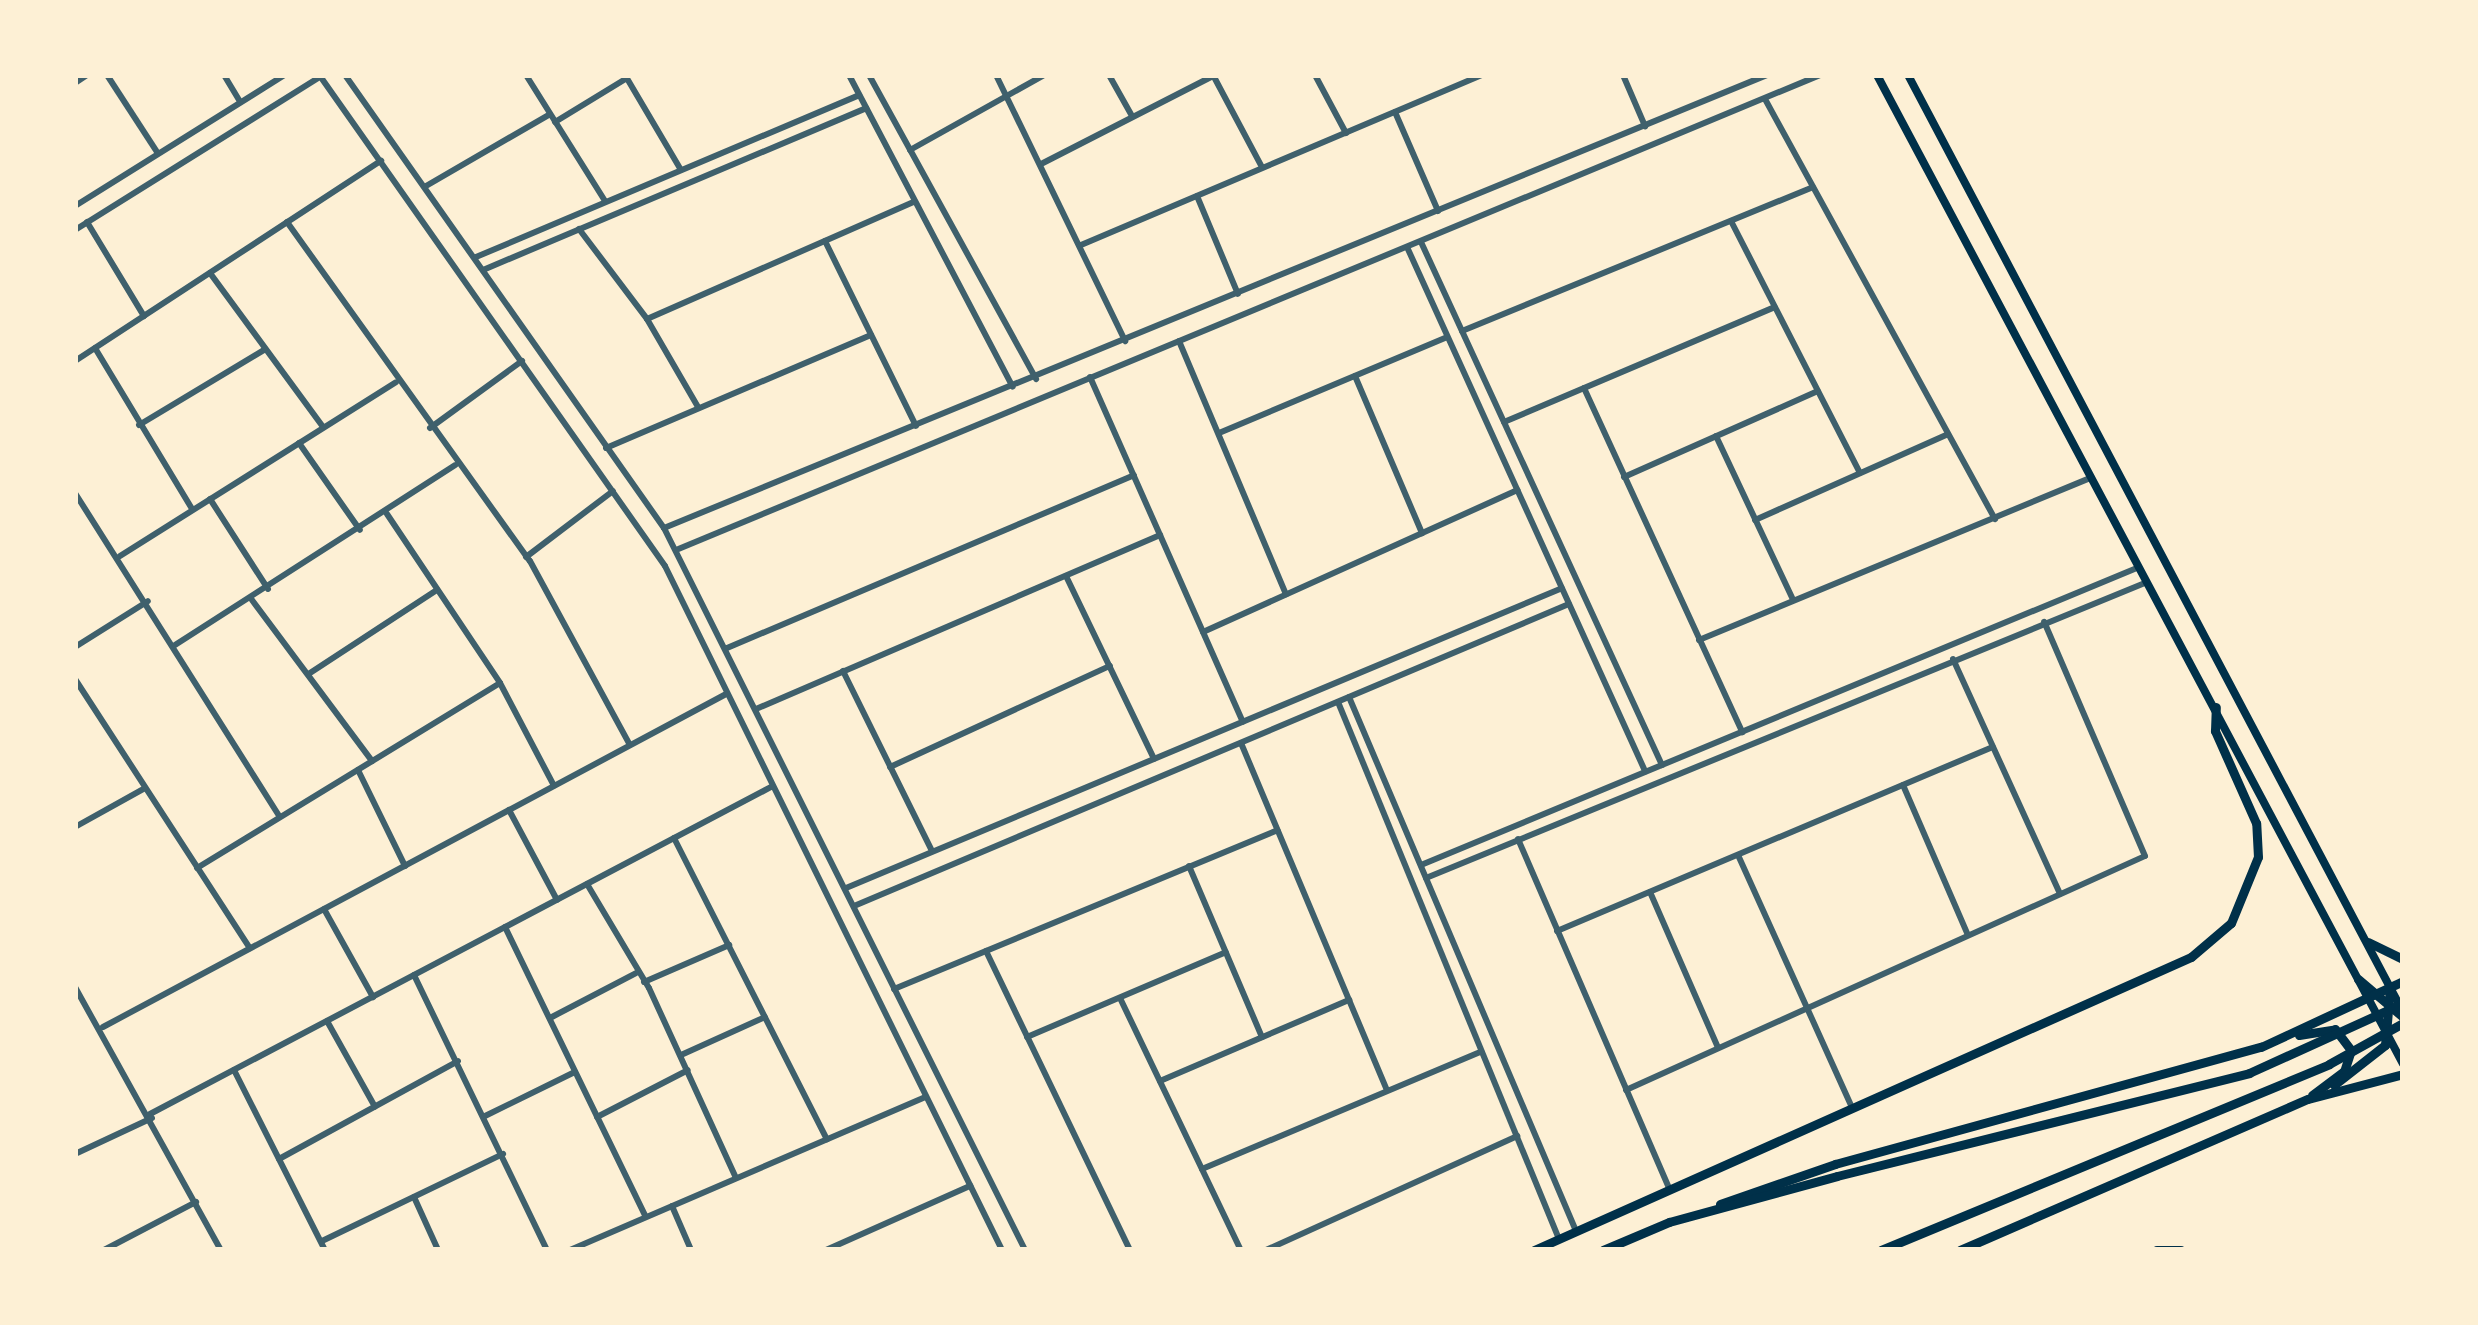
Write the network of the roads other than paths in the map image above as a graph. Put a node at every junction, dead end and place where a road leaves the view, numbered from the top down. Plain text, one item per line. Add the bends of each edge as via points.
1 (87, 75) edge
2 (107, 75) edge
3 (224, 75) edge
4 (285, 75) edge
5 (345, 75) edge
6 (849, 75) edge
7 (869, 75) edge
8 (996, 75) edge
9 (1044, 75) edge
10 (1109, 75) edge
11 (1213, 75) edge
12 (1315, 75) edge
13 (1482, 75) edge
14 (1623, 75) edge
15 (1767, 75) edge
16 (1820, 75) edge
17 (1877, 75) edge
18 (1908, 75) edge
19 (321, 76) edge
20 (528, 76) edge
21 (626, 77) edge
22 (1750, 78) edge
23 (75, 83) edge
24 (860, 95) junction
25 (1006, 95) junction
26 (1765, 99) junction
27 (240, 102) junction
28 (866, 108) junction
29 (1395, 112) junction
30 (1132, 116) junction
31 (553, 118) junction
32 (1645, 126) junction
33 (1346, 133) junction
34 (910, 150) junction
35 (158, 153) junction
36 (381, 161) junction
37 (1043, 163) junction
38 (1263, 168) junction
39 (681, 170) junction
40 (425, 186) junction
41 (1813, 187) junction
42 (1197, 196) junction
43 (605, 201) junction
44 (914, 201) junction
45 (75, 206) edge
46 (1438, 211) junction
47 (1731, 221) junction
48 (287, 222) junction
49 (87, 223) junction
50 (578, 229) junction
51 (75, 230) edge
52 (825, 241) junction
53 (1420, 242) junction
54 (1081, 245) junction
55 (1407, 247) junction
56 (474, 258) junction
57 (483, 270) junction
58 (210, 273) junction
59 (1238, 294) junction
60 (1775, 307) junction
61 (144, 316) junction
62 (647, 319) junction
63 (1462, 331) junction
64 (871, 334) junction
65 (1448, 337) junction
66 (1125, 341) junction
67 (1179, 341) junction
68 (95, 348) junction
69 (266, 349) junction
70 (75, 361) edge
71 (522, 361) junction
72 (1355, 376) junction
73 (1090, 377) junction
74 (1036, 379) junction
75 (397, 381) junction
76 (1013, 387) junction
77 (1584, 388) junction
78 (1818, 391) junction
79 (698, 407) junction
80 (1504, 422) junction
81 (139, 425) junction
82 (916, 426) junction
83 (323, 427) junction
84 (430, 428) junction
85 (1218, 434) junction
86 (1948, 434) junction
87 (1716, 436) junction
88 (299, 443) junction
89 (606, 448) junction
90 (455, 464) junction
91 (1860, 473) junction
92 (1134, 475) junction
93 (1624, 477) junction
94 (2092, 477) junction
95 (1517, 489) junction
96 (613, 491) junction
97 (75, 493) edge
98 (210, 499) junction
99 (193, 510) junction
100 (387, 514) junction
101 (1995, 519) junction
102 (1755, 520) junction
103 (664, 528) junction
104 (360, 530) junction
105 (1422, 532) junction
106 (1160, 535) junction
107 (676, 550) junction
108 (120, 556) junction
109 (526, 557) junction
110 (2139, 567) junction
111 (1066, 576) junction
112 (2147, 582) junction
113 (1562, 588) junction
114 (268, 589) junction
115 (438, 589) junction
116 (1286, 594) junction
117 (251, 599) junction
118 (1793, 600) junction
119 (148, 601) junction
120 (1569, 604) junction
121 (2044, 622) junction
122 (1203, 632) junction
123 (1699, 640) junction
124 (176, 645) junction
125 (75, 647) edge
126 (727, 647) junction
127 (1953, 658) junction
128 (1110, 666) junction
129 (843, 671) junction
130 (310, 673) junction
131 (75, 679) edge
132 (500, 683) junction
133 (727, 694) junction
134 (1349, 697) junction
135 (1339, 702) junction
136 (2216, 707) junction
137 (756, 709) junction
138 (1243, 722) junction
139 (1742, 732) junction
140 (1240, 743) junction
141 (630, 746) junction
142 (1993, 747) junction
143 (1154, 759) junction
144 (372, 761) junction
145 (1661, 765) junction
146 (890, 767) junction
147 (358, 770) junction
148 (1645, 772) junction
149 (1903, 785) junction
150 (554, 786) junction
151 (771, 787) junction
152 (145, 788) junction
153 (509, 810) junction
154 (280, 817) junction
155 (75, 827) edge
156 (1277, 830) junction
157 (674, 838) junction
158 (1518, 839) junction
159 (932, 852) junction
160 (1738, 854) junction
161 (1420, 865) junction
162 (405, 866) junction
163 (1189, 866) junction
164 (197, 868) junction
165 (1426, 878) junction
166 (587, 884) junction
167 (845, 889) junction
168 (1650, 892) junction
169 (2060, 894) junction
170 (557, 900) junction
171 (854, 906) junction
172 (324, 909) junction
173 (505, 927) junction
174 (1557, 931) junction
175 (1968, 934) junction
176 (2368, 942) junction
177 (729, 945) junction
178 (250, 949) junction
179 (986, 951) junction
180 (1226, 952) junction
181 (2403, 959) edge
182 (636, 973) junction
183 (414, 975) junction
184 (2358, 979) joint
185 (2403, 981) edge
186 (644, 982) junction
187 (75, 987) edge
188 (2390, 988) junction
189 (894, 989) junction
190 (373, 997) junction
191 (2372, 997) junction
192 (1120, 998) junction
193 (1349, 1000) junction
194 (2403, 1003) edge
195 (1808, 1011) junction
196 (2400, 1015) edge
197 (765, 1017) junction
198 (550, 1018) junction
199 (327, 1021) junction
200 (103, 1027) junction
201 (2291, 1035) junction
202 (1028, 1036) junction
203 (1262, 1037) junction
204 (2389, 1037) junction
205 (1719, 1049) junction
206 (1482, 1051) junction
207 (681, 1055) junction
208 (458, 1061) junction
209 (2403, 1064) edge
210 (234, 1070) junction
211 (688, 1070) junction
212 (575, 1072) junction
213 (2403, 1074) edge
214 (1160, 1081) junction
215 (1387, 1090) junction
216 (1626, 1090) junction
217 (926, 1096) junction
218 (2308, 1099) junction
219 (375, 1107) junction
220 (1852, 1108) junction
221 (151, 1116) junction
222 (485, 1116) junction
223 (597, 1117) junction
224 (1517, 1136) junction
225 (827, 1139) junction
226 (75, 1154) edge
227 (503, 1154) junction
228 (279, 1159) junction
229 (1202, 1169) junction
230 (736, 1178) junction
231 (970, 1186) junction
232 (1670, 1190) junction
233 (414, 1197) junction
234 (196, 1202) junction
235 (672, 1206) junction
236 (646, 1217) junction
237 (1669, 1222) junction
238 (1576, 1231) junction
239 (1559, 1239) junction
240 (323, 1246) edge
241 (104, 1250) edge
242 (221, 1250) edge
243 (438, 1250) edge
244 (547, 1250) edge
245 (570, 1250) edge
246 (691, 1250) edge
247 (826, 1250) edge
248 (1002, 1250) edge
249 (1025, 1250) edge
250 (1130, 1250) edge
251 (1241, 1250) edge
252 (1266, 1250) edge
253 (1534, 1250) edge
254 (1604, 1250) edge
255 (1881, 1250) edge
256 (1960, 1250) edge
257 (2157, 1250) edge
258 (2181, 1250) edge

1 - 23 street
2 - 35 street
3 - 27 street
4 - 27 street
5 - 40 street
6 - 24 street
7 - 34 street
8 - 25 street
9 - 25 street
10 - 30 street
11 - 30 street
11 - 38 street
12 - 33 street
13 - 29 street
14 - 32 street
15 - 22 street
16 - 26 street
17 - 94 main road
18 - 176 main road
19 - 36 street
19 - 49 street
20 - 31 street
21 - 31 street
21 - 39 street
22 - 32 street
24 - 28 street
24 - 39 street
25 - 34 street
25 - 37 street
26 - 41 street
26 - 53 street
27 - 35 street
28 - 44 street
28 - 50 street
29 - 33 street
29 - 46 street
30 - 37 street
31 - 40 street
31 - 43 street
32 - 46 street
33 - 38 street
34 - 74 street
35 - 45 street
36 - 48 street
36 - 71 street
37 - 54 street
38 - 42 street
39 - 43 street
40 - 56 street
41 - 47 street
41 - 86 street
42 - 54 street
42 - 59 street
43 - 56 street
44 - 52 street
44 - 76 street
46 - 59 street
47 - 60 street
47 - 63 street
48 - 58 street
48 - 75 street
49 - 51 street
49 - 61 street
50 - 57 street
50 - 62 street
52 - 62 street
52 - 64 street
53 - 55 street
53 - 63 street
54 - 66 street
55 - 65 street
55 - 67 street
56 - 57 street
57 - 89 street
58 - 61 street
58 - 69 street
59 - 66 street
60 - 77 street
60 - 78 street
61 - 68 street
62 - 79 street
63 - 80 street
64 - 79 street
64 - 82 street
65 - 72 street
65 - 95 street
66 - 74 street
67 - 73 street
67 - 85 street
68 - 70 street
68 - 81 street
69 - 81 street
69 - 83 street
71 - 84 street
71 - 96 street
72 - 85 street
72 - 105 street
73 - 92 street
73 - 107 street
74 - 76 street
75 - 83 street
75 - 84 street
76 - 82 street
77 - 80 street
77 - 93 street
78 - 87 street
78 - 91 street
79 - 89 street
80 - 145 street
81 - 99 street
82 - 103 street
83 - 88 street
84 - 90 street
85 - 116 street
86 - 91 street
86 - 101 street
87 - 93 street
87 - 102 street
88 - 98 street
88 - 104 street
89 - 103 street
90 - 100 street
90 - 109 street
91 - 102 street
92 - 106 street
92 - 126 street
93 - 123 street
94 - 101 street
94 - 110 main road
95 - 105 street
95 - 113 street
96 - 109 street
96 - 133 street via 665,566
97 - 108 street
98 - 99 street
98 - 114 street
99 - 108 street
100 - 104 street
100 - 115 street
101 - 118 street
102 - 118 street
103 - 107 street
104 - 114 street
105 - 116 street
106 - 111 street
106 - 122 street
107 - 126 street
108 - 119 street
109 - 141 street
110 - 112 main road
110 - 139 street
111 - 128 street
111 - 129 street
112 - 121 street
112 - 136 main road
113 - 120 street
113 - 138 street
114 - 117 street
115 - 130 street
115 - 132 street
116 - 122 street
117 - 124 street
117 - 130 street
118 - 123 street
119 - 124 street
119 - 125 street
120 - 134 street
120 - 148 street
121 - 127 street
121 - 169 street via 2145,856
122 - 138 street
123 - 139 street
124 - 154 street
126 - 137 street
127 - 142 street
127 - 158 street
128 - 143 street
128 - 146 street
129 - 137 street
129 - 146 street
130 - 144 street
131 - 152 street
132 - 144 street
132 - 150 street
133 - 141 street
133 - 151 street
134 - 135 street
134 - 161 street
135 - 140 street
135 - 206 street
136 - 184 main road
136 - 220 main road via 2215,731 2256,823 2249,894 2231,922 2192,957
137 - 167 street
138 - 143 street
139 - 145 street
140 - 156 street
140 - 171 street
141 - 150 street
142 - 149 street
142 - 169 street
143 - 159 street
144 - 147 street
145 - 148 street
146 - 159 street
147 - 154 street
147 - 162 street
148 - 161 street
149 - 160 street
149 - 175 street
150 - 153 street
151 - 157 street
151 - 217 street
152 - 155 street
152 - 164 street
153 - 162 street
153 - 170 street
154 - 164 street
156 - 163 street
156 - 193 street
157 - 166 street
157 - 177 street
158 - 165 street
158 - 174 street
159 - 167 street
160 - 168 street
160 - 195 street
161 - 165 street
162 - 172 street
163 - 179 street
163 - 180 street
164 - 178 street
165 - 238 street
166 - 170 street
166 - 182 street
167 - 171 street
168 - 174 street
168 - 205 street
169 - 175 street
170 - 173 street
171 - 189 street
172 - 178 street
172 - 190 street
173 - 183 street
173 - 198 street
174 - 216 street
175 - 195 street
176 - 181 main road
176 - 188 main road
177 - 186 street
177 - 197 street
178 - 200 street
179 - 189 street
179 - 202 street
180 - 192 street
180 - 203 street
182 - 186 street
182 - 198 street
183 - 190 street
183 - 208 street
184 - 191 main road
185 - 188 main road
186 - 207 street
187 - 200 street
188 - 191 main road
188 - 196 main road
189 - 249 street
190 - 199 street
191 - 196 main road
191 - 201 main road
191 - 204 main road
192 - 202 street
192 - 214 street
193 - 203 street
193 - 215 street
194 - 237 main road via 2249,1073
195 - 205 street
195 - 220 street
196 - 204 main road
196 - 255 main road via 2329,1064
197 - 207 street
197 - 225 street
198 - 212 street
199 - 210 street
199 - 219 street
200 - 221 street
201 - 218 main road via 2329,1028 2350,1044 2347,1066
201 - 237 main road via 1834,1164
202 - 250 street
203 - 214 street
204 - 209 main road
204 - 218 main road via 2368,1066
205 - 216 street
206 - 215 street
206 - 224 street
207 - 211 street
208 - 219 street
208 - 222 street
210 - 221 street
210 - 228 street
211 - 223 street
211 - 230 street
212 - 222 street
212 - 223 street
213 - 218 main road
214 - 229 street
215 - 229 street
216 - 232 street
217 - 225 street
217 - 231 street
218 - 256 main road
219 - 228 street
220 - 232 main road
221 - 226 street
221 - 234 street
222 - 227 street
223 - 236 street
224 - 239 street
224 - 252 street
225 - 230 street
227 - 233 street
227 - 244 street
228 - 240 street
229 - 251 street
230 - 235 street
231 - 247 street
231 - 248 street
232 - 238 main road
233 - 240 street
233 - 243 street
234 - 241 street
234 - 242 street
235 - 236 street
235 - 246 street
236 - 245 street
237 - 254 main road
238 - 239 main road
239 - 253 main road
257 - 258 main road

